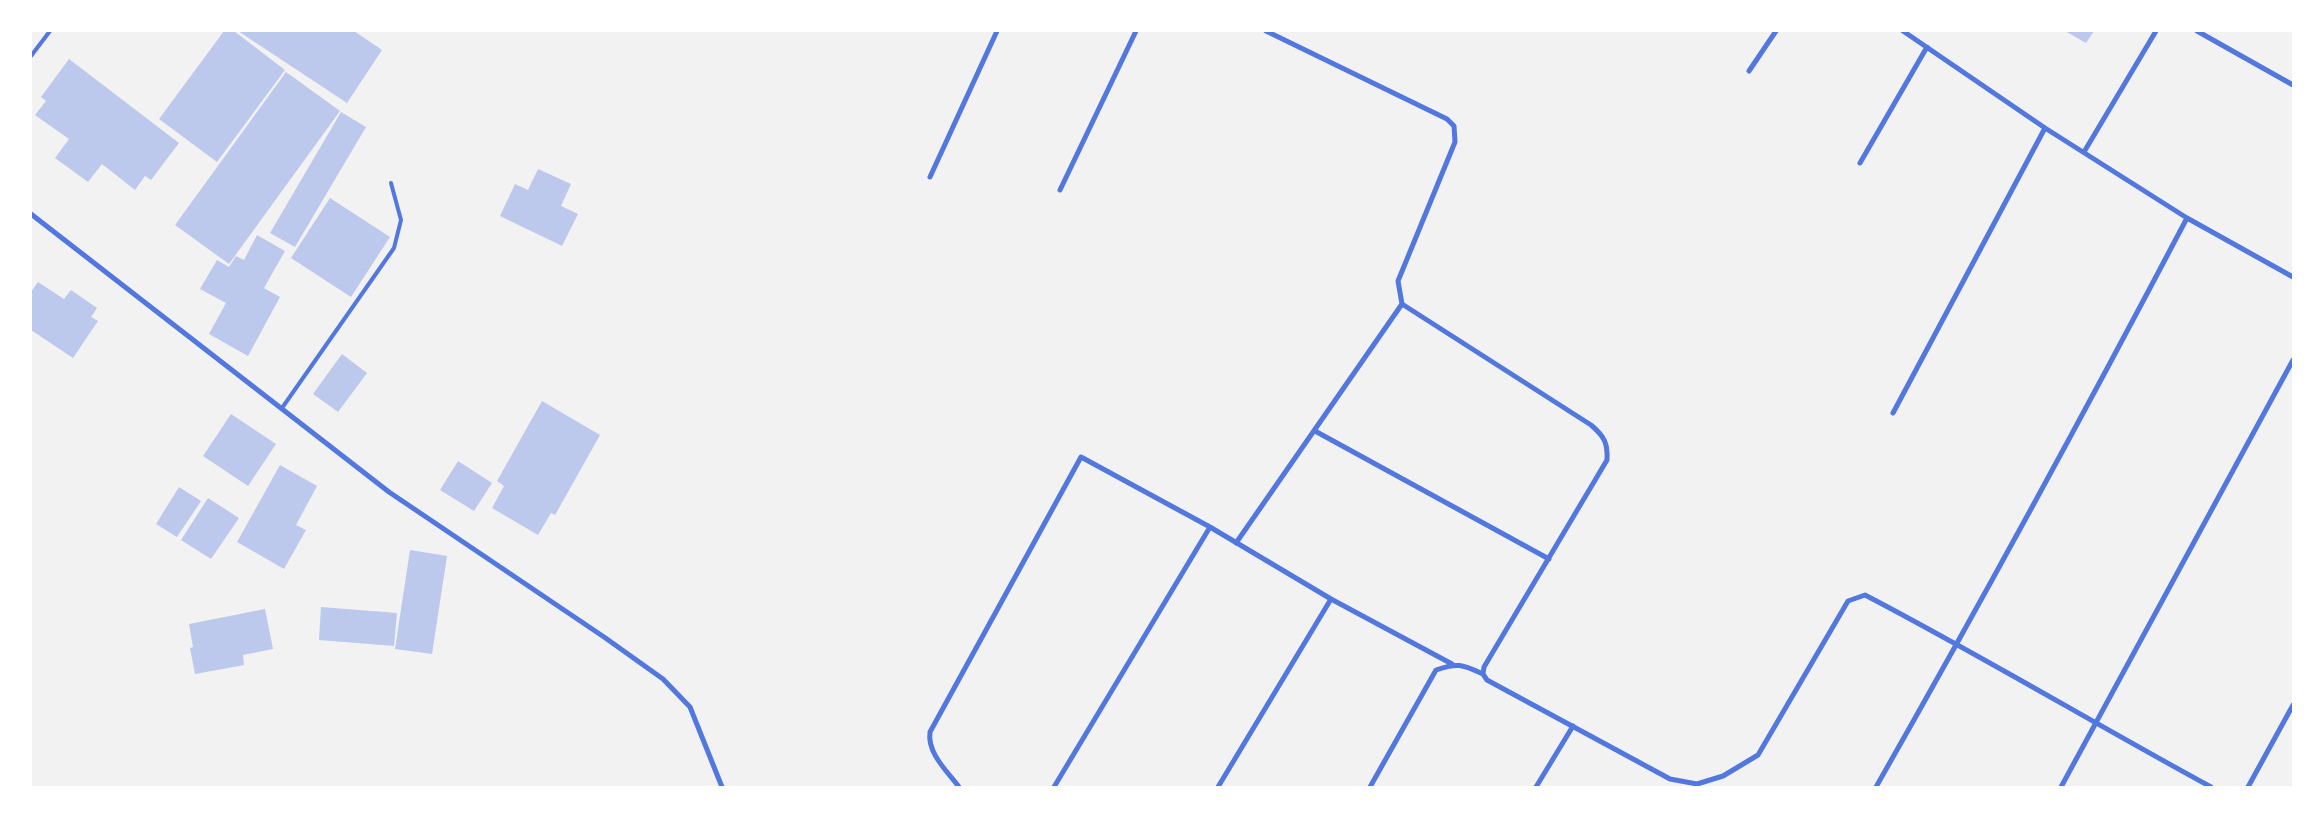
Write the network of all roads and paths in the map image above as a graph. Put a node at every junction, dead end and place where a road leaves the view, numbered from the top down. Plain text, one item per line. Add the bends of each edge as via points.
1 (50, 31) edge
2 (997, 31) edge
3 (1136, 31) edge
4 (1266, 31) edge
5 (1776, 31) edge
6 (1903, 31) edge
7 (2156, 31) edge
8 (2197, 31) edge
9 (1927, 47) junction
10 (31, 56) edge
11 (1750, 71) dead end
12 (2293, 85) edge
13 (2045, 128) junction
14 (2084, 152) junction
15 (1860, 163) dead end
16 (930, 176) dead end
17 (391, 183) dead end
18 (1060, 190) dead end
19 (31, 214) edge
20 (2187, 218) junction
21 (2293, 277) edge
22 (1402, 304) junction
23 (2293, 360) edge
24 (282, 408) junction
25 (1893, 414) dead end
26 (1315, 431) junction
27 (1210, 527) junction
28 (1236, 543) junction
29 (1549, 559) junction
30 (1331, 599) junction
31 (1957, 643) junction
32 (1452, 664) junction
33 (1483, 674) junction
34 (2293, 705) edge
35 (2096, 725) junction
36 (1573, 726) junction
37 (1696, 785) edge
38 (722, 787) edge
39 (960, 787) edge
40 (1054, 787) edge
41 (1218, 787) edge
42 (1370, 787) edge
43 (1536, 787) edge
44 (1876, 787) edge
45 (2061, 787) edge
46 (2211, 787) edge
47 (2248, 787) edge

1 - 10 lane
2 - 16 street
3 - 18 street
4 - 22 street via 1447,119 1454,126 1455,142 1398,281
5 - 11 street
6 - 9 street
7 - 14 street
8 - 12 street
9 - 13 street
9 - 15 street
13 - 14 street
13 - 25 street
14 - 20 street
17 - 24 lane via 401,220 394,248
19 - 24 street
20 - 21 street
20 - 31 street
22 - 26 street
22 - 29 street via 1602,434 1608,446 1607,460
23 - 35 street
24 - 38 street via 389,492 662,679 690,707
26 - 28 street
26 - 29 street
27 - 28 street
27 - 39 street via 1081,457 930,732 928,742 933,752
27 - 40 street
28 - 30 street
29 - 33 street via 1484,667
30 - 32 street
30 - 41 street
31 - 35 street
31 - 37 street via 1865,595 1848,601 1758,755 1723,776
31 - 44 street
32 - 33 street via 1464,665
32 - 42 street via 1436,670
33 - 36 street via 1487,680
34 - 47 street
35 - 45 street
35 - 46 street
36 - 37 street via 1670,779
36 - 43 street

